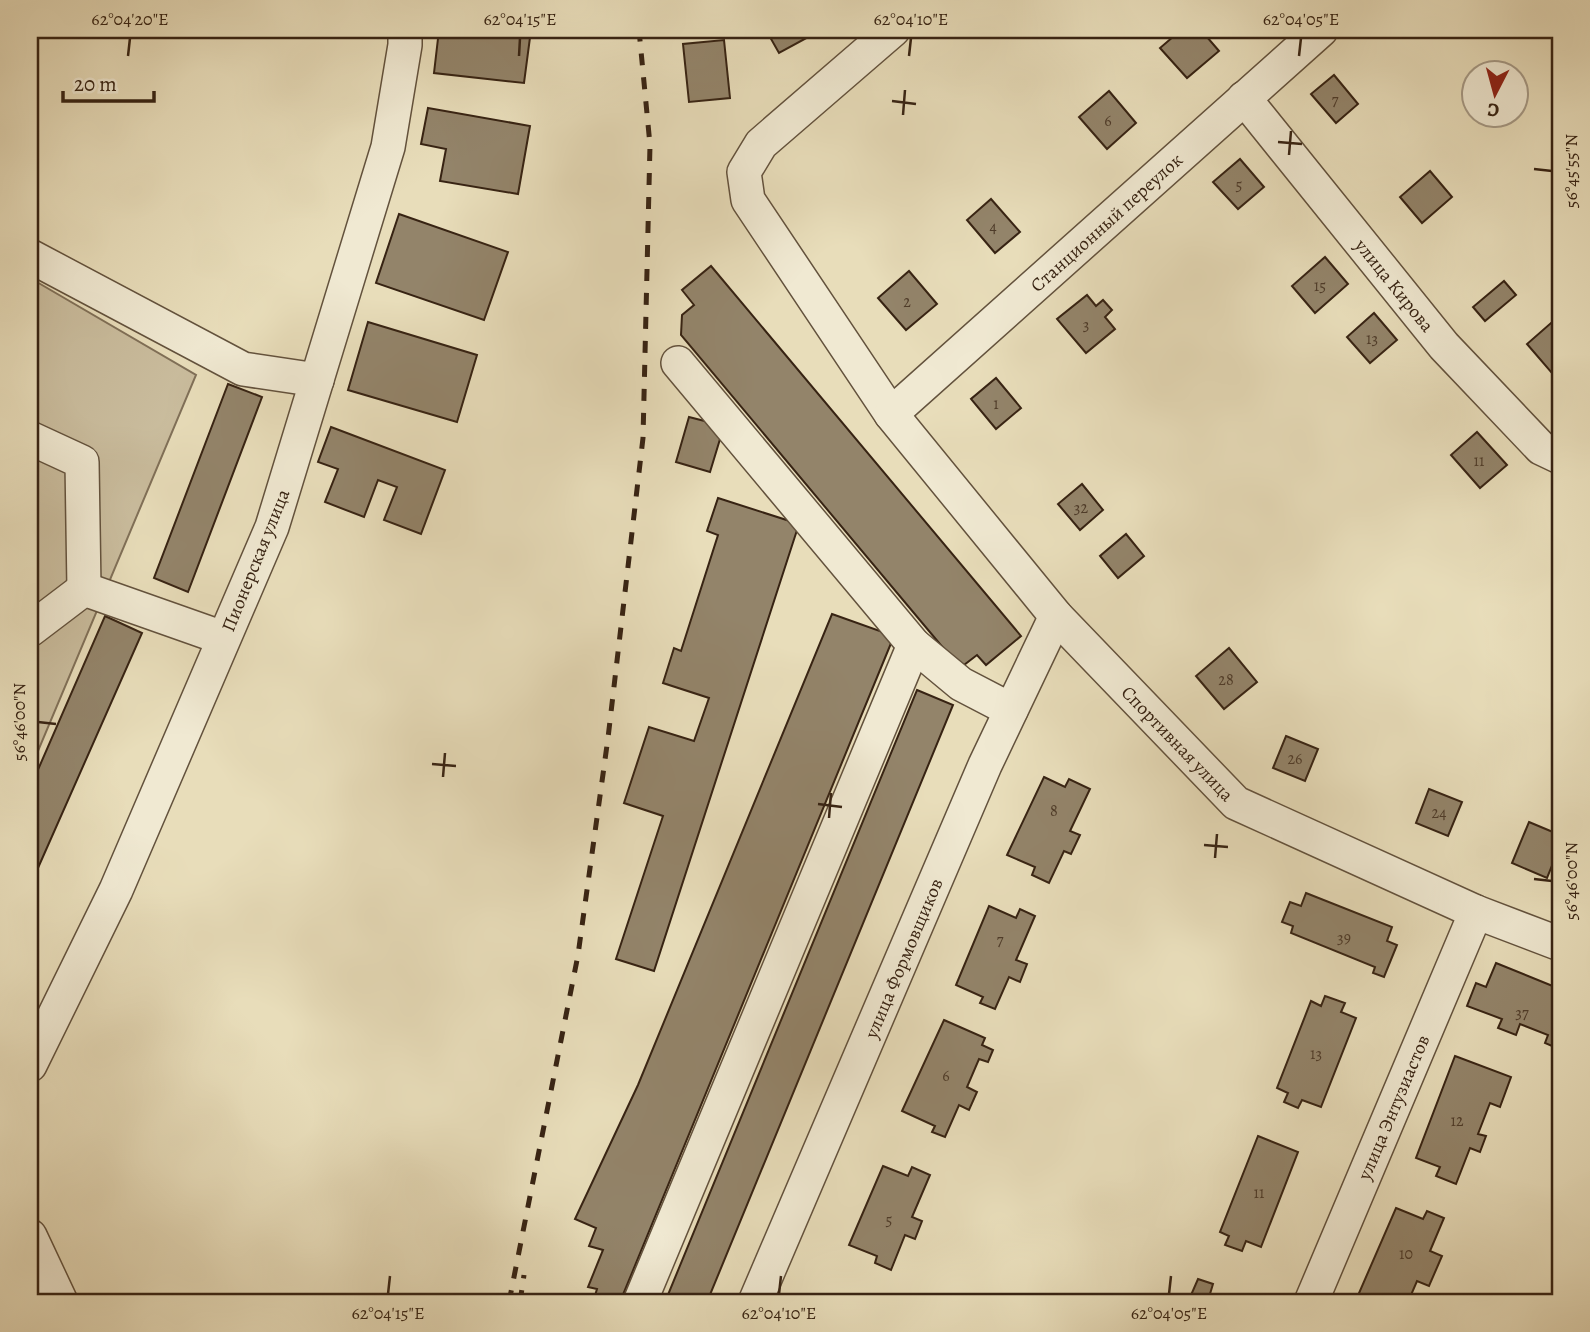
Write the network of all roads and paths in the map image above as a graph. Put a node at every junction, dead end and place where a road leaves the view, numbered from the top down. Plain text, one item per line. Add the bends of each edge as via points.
1 (405, 30) edge
2 (893, 30) edge
3 (1321, 30) edge
4 (1244, 98) junction
5 (30, 256) edge
6 (678, 363) dead end
7 (317, 380) junction
8 (891, 414) junction
9 (30, 438) edge
10 (1560, 457) edge
11 (84, 589) junction
12 (1056, 616) junction
13 (30, 630) edge
14 (223, 638) junction
15 (914, 645) junction
16 (1011, 710) junction
17 (1476, 912) junction
18 (1560, 944) edge
19 (30, 1065) edge
20 (30, 1236) edge
21 (61, 1302) edge
22 (640, 1302) edge
23 (755, 1302) edge
24 (1311, 1302) edge

1 - 7 street, Пионерская улица via 388,147
2 - 8 street, Спортивная улица via 761,144 744,172 748,200
3 - 4 street, Станционный переулок
4 - 8 street, Станционный переулок
4 - 10 street, улица Кирова via 1444,346 1541,448
5 - 7 street via 243,369
6 - 15 street
7 - 14 street, Пионерская улица via 272,527
8 - 12 street, Спортивная улица
9 - 11 street via 82,462
11 - 13 street
11 - 14 street
12 - 16 street, улица Формовщиков
12 - 17 street, Спортивная улица via 1236,803
14 - 19 street, Пионерская улица via 116,890
15 - 16 street via 961,684
15 - 22 street
16 - 23 street, улица Формовщиков
17 - 18 street, Спортивная улица
17 - 24 street, улица Энтузиастов
20 - 21 street

